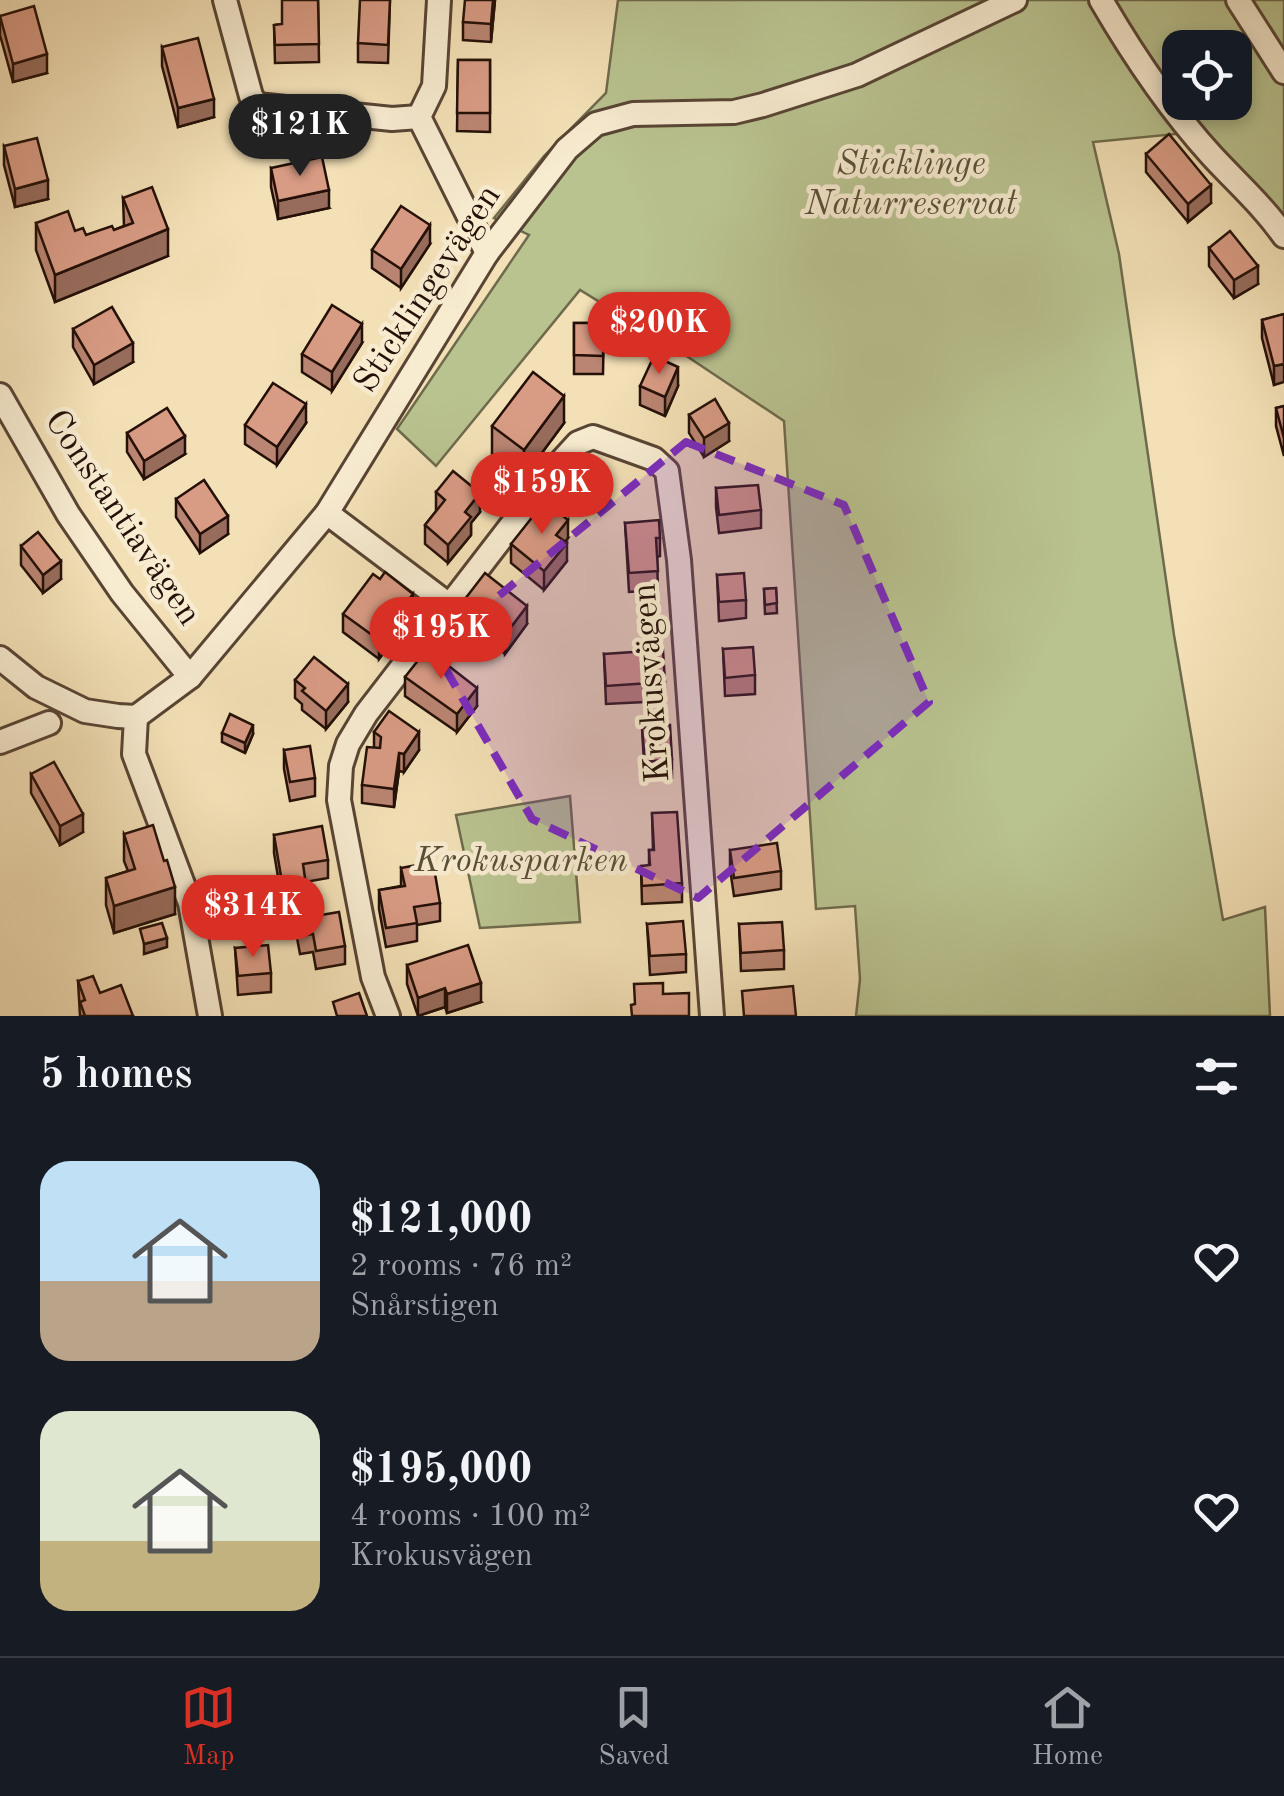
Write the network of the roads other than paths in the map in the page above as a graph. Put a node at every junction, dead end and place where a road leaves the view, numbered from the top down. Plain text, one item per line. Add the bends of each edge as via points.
1 (225, 0) edge
2 (439, 0) edge
3 (1014, 0) edge
4 (1101, 0) edge
5 (1238, 0) edge
6 (1284, 72) edge
7 (419, 117) junction
8 (1284, 236) edge
9 (487, 253) junction
10 (0, 395) edge
11 (328, 513) junction
12 (449, 605) junction
13 (0, 658) edge
14 (190, 677) junction
15 (136, 717) junction
16 (49, 723) dead end
17 (0, 742) edge
18 (210, 1016) edge
19 (388, 1016) edge
20 (712, 1016) edge

1 - 7 street via 256,105
2 - 7 street via 434,86
3 - 9 street, Sticklingevägen via 857,75 764,106 634,114 596,124 567,149
4 - 8 street via 1182,120
5 - 6 street
7 - 9 street
9 - 11 street, Sticklingevägen
10 - 14 street, Constantiavägen via 68,514
11 - 12 street
11 - 14 street, Sticklingevägen
12 - 19 street, Krokusvägen via 366,714 341,766 339,800 373,976
12 - 20 street, Krokusvägen via 578,443 606,441 654,458 667,471
13 - 15 street via 36,687 85,711
14 - 15 street, Sticklingevägen
15 - 18 street via 134,754 190,903
16 - 17 street

